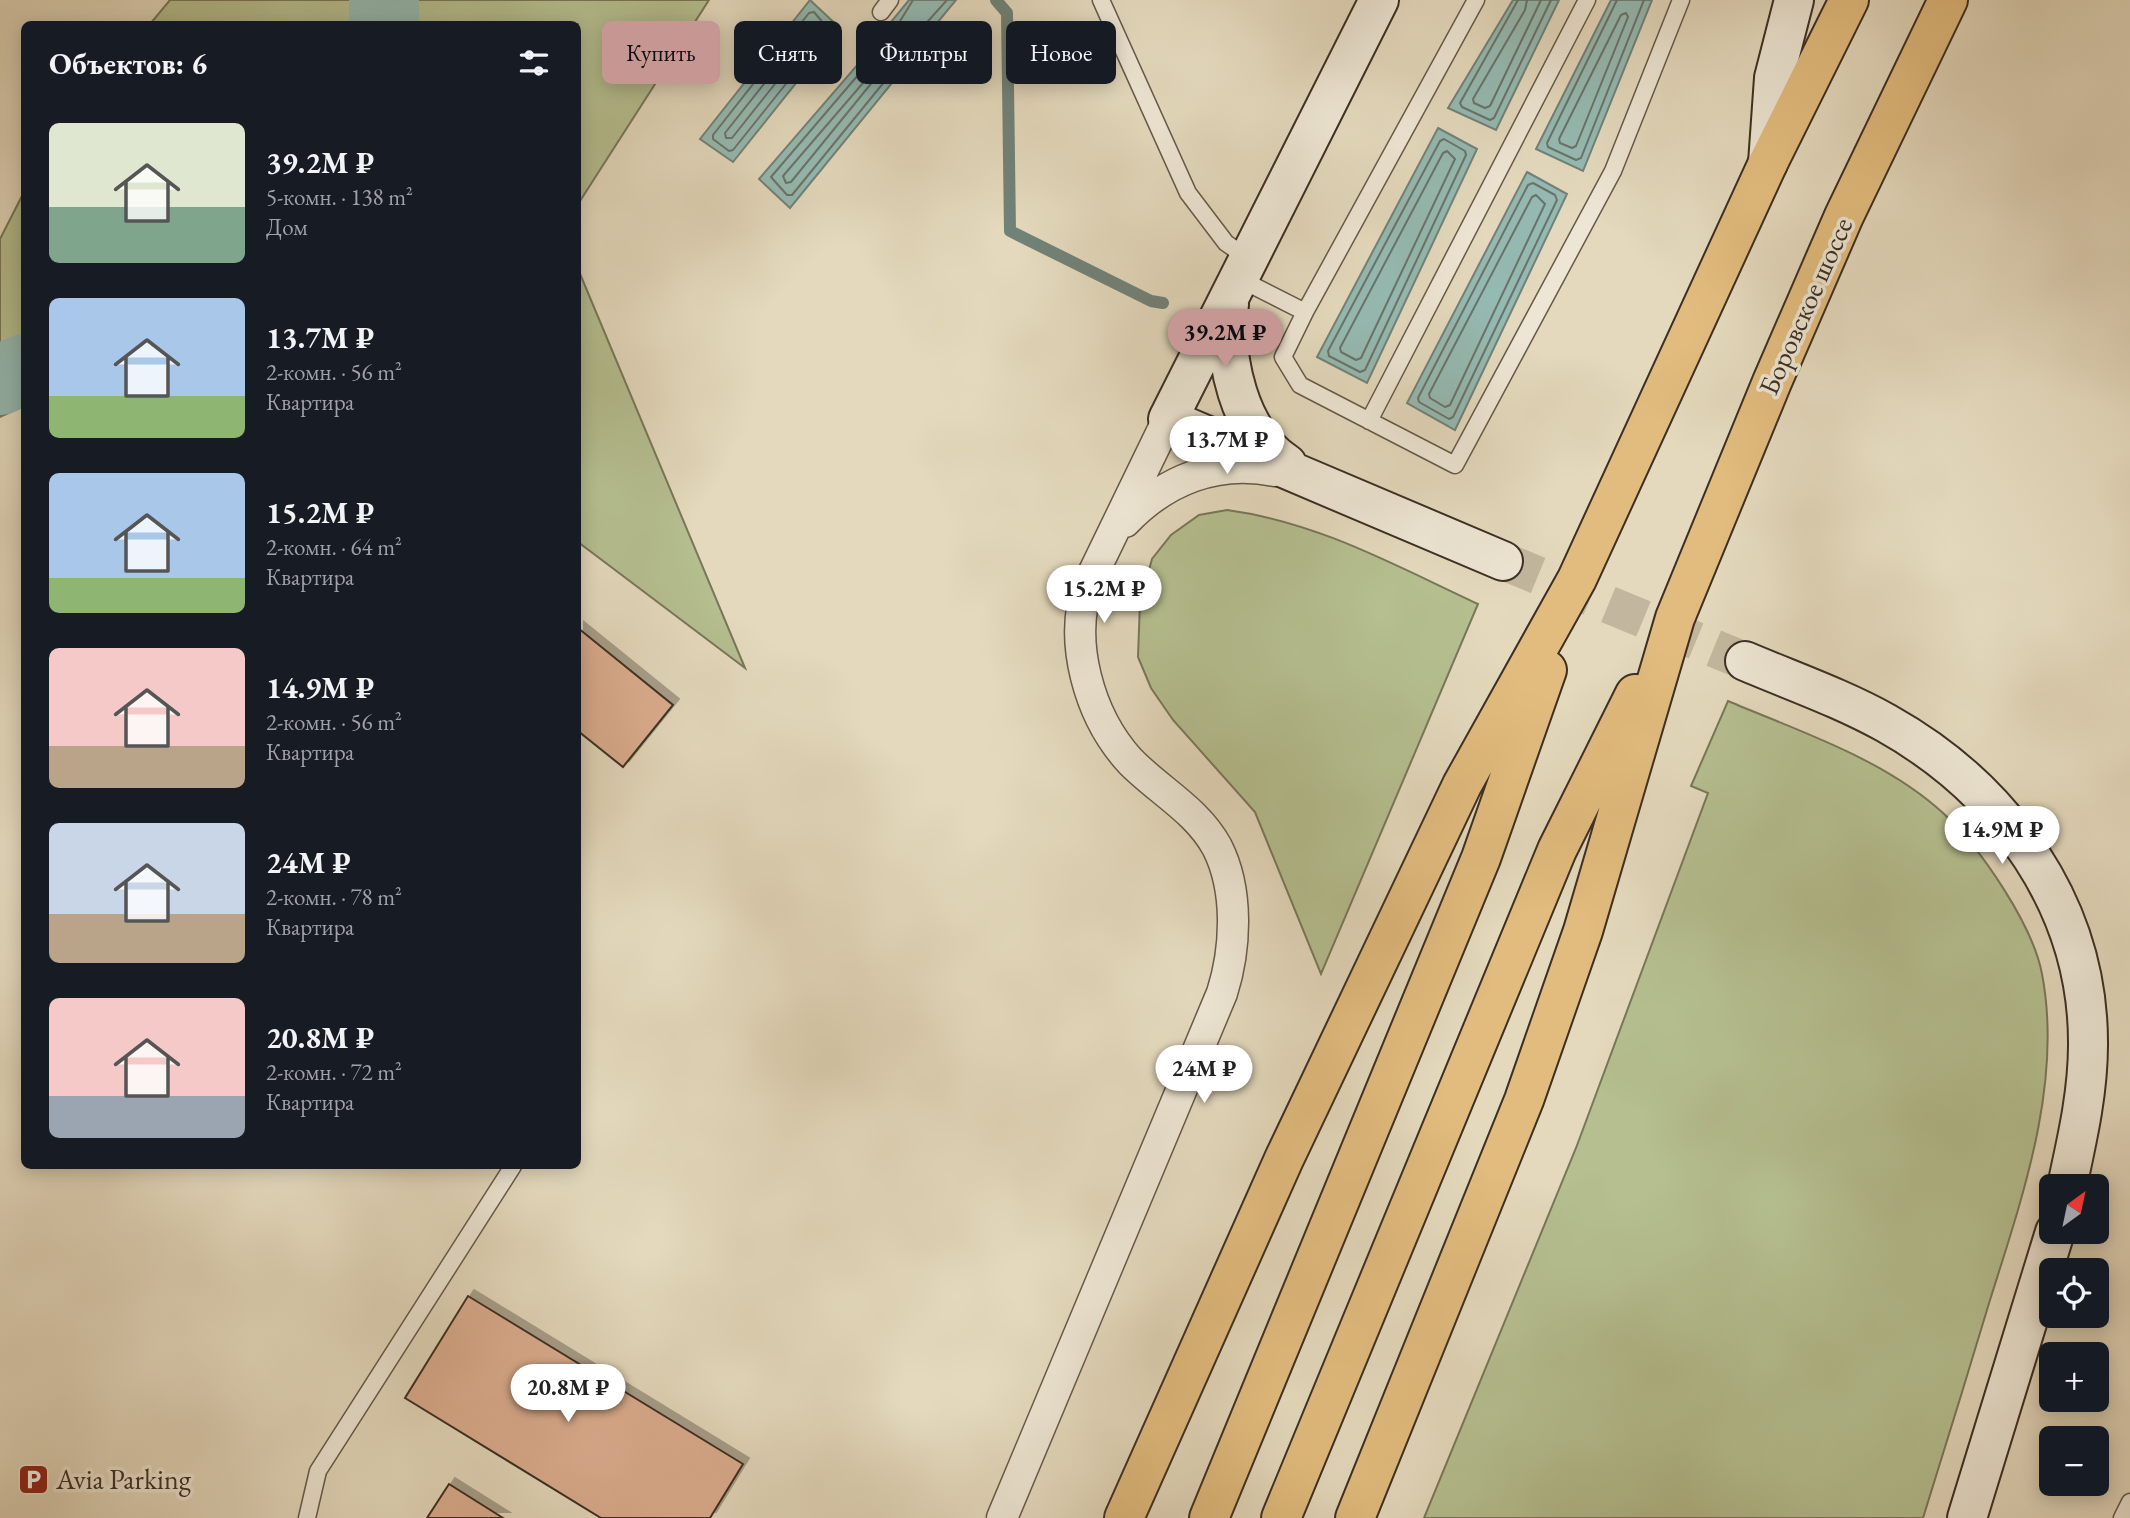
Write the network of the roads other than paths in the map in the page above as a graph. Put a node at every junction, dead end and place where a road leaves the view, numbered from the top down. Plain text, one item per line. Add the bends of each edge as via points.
1 (1101, 0) edge
2 (1379, 0) edge
3 (1476, 0) edge
4 (1587, 0) edge
5 (1681, 0) edge
6 (1794, 0) edge
7 (1849, 0) edge
8 (1948, 0) edge
9 (1768, 163) junction
10 (1238, 276) junction
11 (1305, 312) junction
12 (1168, 419) junction
13 (1369, 421) junction
14 (1309, 478) junction
15 (1110, 538) junction
16 (1503, 561) tunnel mouth
17 (1577, 579) junction
18 (1675, 618) junction
19 (1745, 661) tunnel mouth
20 (511, 1169) edge
21 (2069, 1174) edge
22 (2051, 1244) edge
23 (2130, 1502) edge
24 (307, 1518) edge
25 (1002, 1518) edge
26 (1124, 1518) edge
27 (1209, 1518) edge
28 (1281, 1518) edge
29 (1355, 1518) edge
30 (1967, 1518) edge
31 (2122, 1518) edge

1 - 10 lane via 1188,193 1226,243
2 - 10 street
3 - 11 lane
4 - 13 lane
5 - 13 lane via 1613,172 1454,466
6 - 9 street via 1774,78
7 - 9 main road
8 - 18 main road, Боровское шоссе via 1844,216
9 - 17 main road
10 - 11 lane
10 - 12 street
10 - 14 street via 1230,354 1239,397 1270,451
11 - 13 lane via 1283,357 1300,385
12 - 14 street
12 - 15 street
14 - 15 street via 1241,468 1199,474 1155,494
14 - 16 street
15 - 25 street via 1082,600 1079,634 1086,675 1104,723 1120,748 1195,819 1216,846 1229,885 1231,964 1223,993
17 - 26 main road via 1462,785 1284,1159
17 - 27 main road via 1481,858
18 - 28 main road via 1566,830
18 - 29 main road via 1583,931 1524,1100
19 - 21 street via 1860,709 1926,748 1984,797 2044,875 2064,917 2088,1022 2083,1100
20 - 24 lane via 340,1433 318,1471
22 - 30 street
23 - 31 lane

